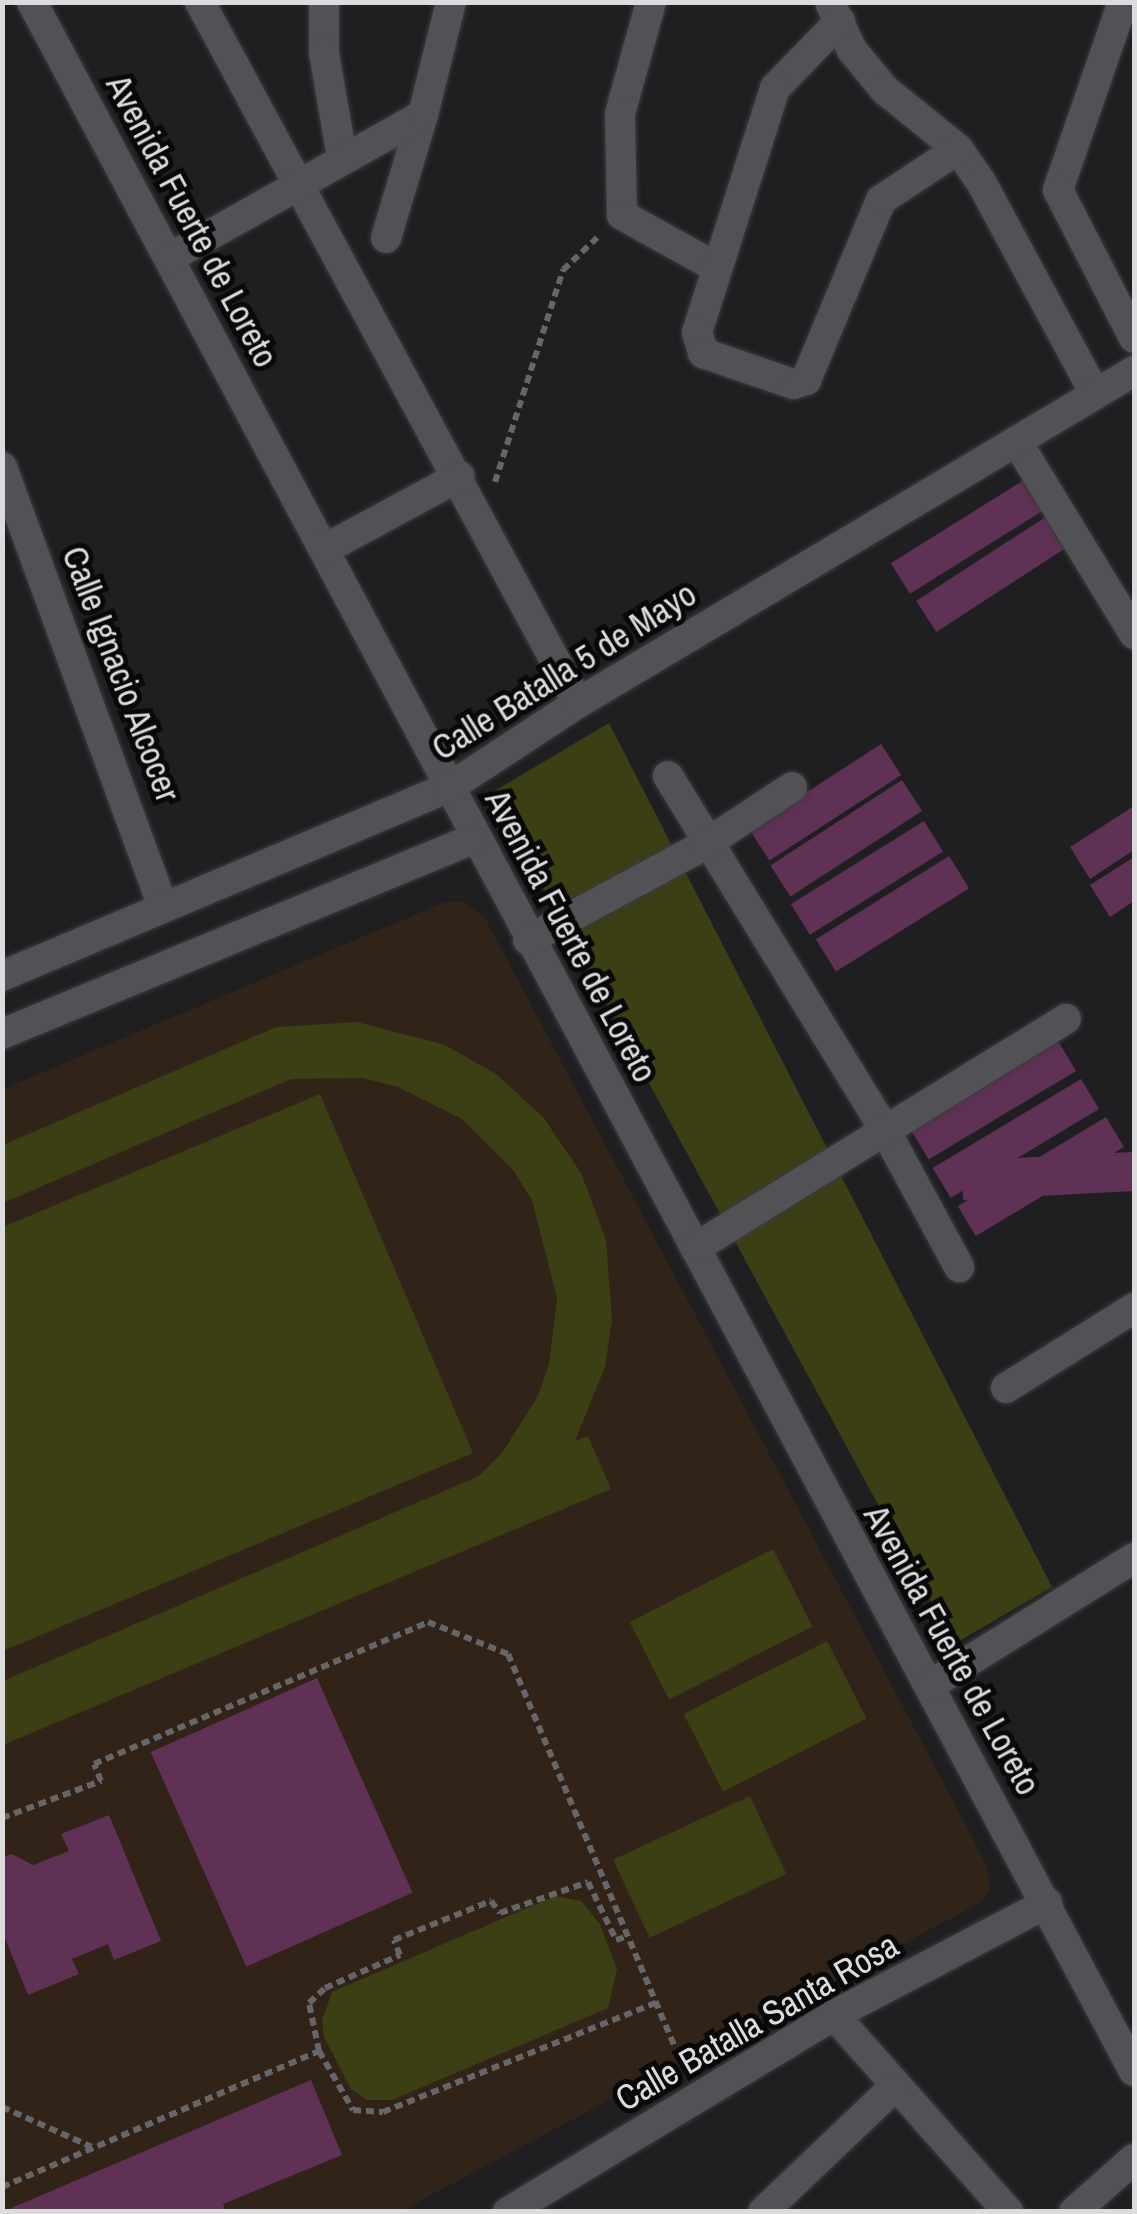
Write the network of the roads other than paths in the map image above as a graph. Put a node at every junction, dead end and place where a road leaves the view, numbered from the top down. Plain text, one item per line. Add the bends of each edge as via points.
1 (32, 2) edge
2 (200, 2) edge
3 (324, 2) edge
4 (451, 2) edge
5 (651, 2) edge
6 (1126, 7) edge
7 (835, 12) edge
8 (423, 114) junction
9 (958, 149) junction
10 (342, 157) junction
11 (297, 186) junction
12 (386, 238) dead end
13 (169, 258) junction
14 (716, 268) junction
15 (1134, 338) edge
16 (1134, 372) edge
17 (1094, 394) junction
18 (1017, 442) junction
19 (2, 467) edge
20 (460, 476) junction
21 (325, 549) junction
22 (1134, 634) edge
23 (578, 702) junction
24 (668, 776) dead end
25 (792, 787) dead end
26 (450, 788) junction
27 (473, 840) junction
28 (706, 844) junction
29 (163, 908) junction
30 (528, 940) junction
31 (2, 976) edge
32 (1066, 1019) dead end
33 (2, 1034) edge
34 (884, 1130) junction
35 (695, 1248) junction
36 (959, 1267) dead end
37 (1134, 1308) edge
38 (1006, 1388) dead end
39 (1134, 1558) edge
40 (929, 1686) junction
41 (1047, 1903) junction
42 (834, 2015) junction
43 (1134, 2072) edge
44 (893, 2088) junction
45 (1134, 2159) edge
46 (508, 2212) edge
47 (763, 2212) edge
48 (1008, 2212) edge
49 (1074, 2212) edge

1 - 13 street, Avenida Fuerte de Loreto
2 - 11 street
3 - 10 street via 324,53
4 - 8 street
5 - 14 street via 620,114 622,215
6 - 15 street via 1058,196
7 - 9 street via 852,50 885,90
7 - 14 street via 776,88
8 - 10 street
8 - 12 street
9 - 14 street via 882,200 812,373 800,383 710,357 697,346
9 - 17 street
10 - 11 street
11 - 13 street
11 - 20 street
13 - 21 street, Avenida Fuerte de Loreto
16 - 17 street, Calle Batalla 5 de Mayo
17 - 18 street, Calle Batalla 5 de Mayo
18 - 22 street
18 - 23 street, Calle Batalla 5 de Mayo
19 - 29 street, Calle Ignacio Alcocer
20 - 21 street
20 - 23 street
21 - 26 street, Avenida Fuerte de Loreto
23 - 26 street, Calle Batalla 5 de Mayo
24 - 28 street
25 - 28 street
26 - 27 street, Avenida Fuerte de Loreto
26 - 29 street, Calle Batalla 5 de Mayo
27 - 30 street, Avenida Fuerte de Loreto
27 - 33 street
28 - 30 street
28 - 34 street
29 - 31 street, Calle Batalla 5 de Mayo
30 - 35 street, Avenida Fuerte de Loreto
32 - 34 street
34 - 35 street
34 - 36 street
35 - 40 street, Avenida Fuerte de Loreto
37 - 38 street
39 - 40 street
40 - 41 street, Avenida Fuerte de Loreto
41 - 42 street, Calle Batalla Santa Rosa
41 - 43 street, Avenida Fuerte de Loreto
42 - 44 street
42 - 46 street, Calle Batalla Santa Rosa
44 - 47 street
44 - 48 street
45 - 49 street

